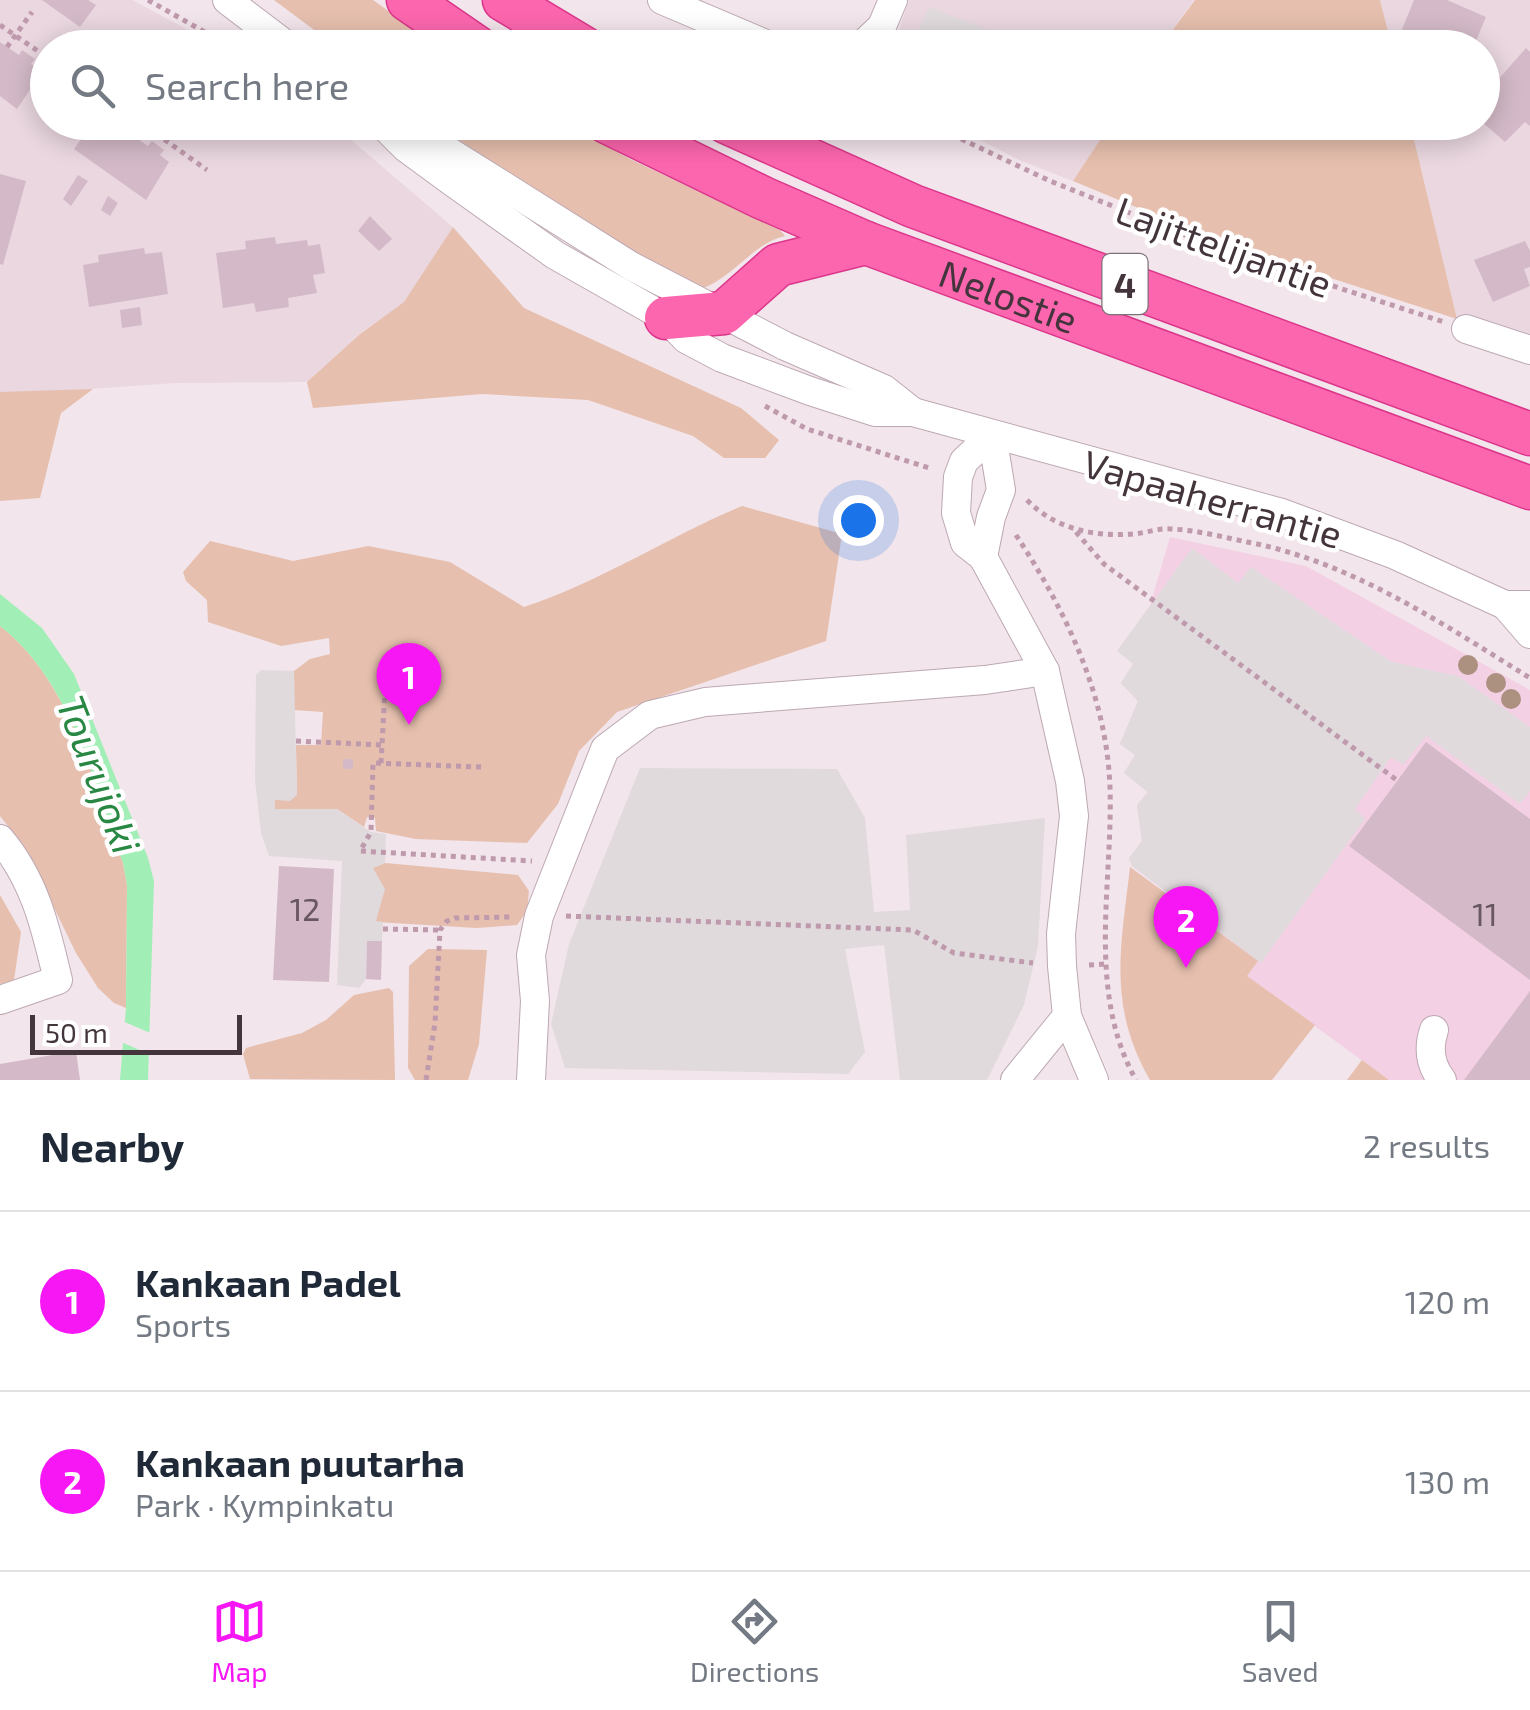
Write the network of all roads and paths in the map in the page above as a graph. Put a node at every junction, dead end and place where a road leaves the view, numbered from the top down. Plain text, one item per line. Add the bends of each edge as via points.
1 (148, 0) edge
2 (227, 0) edge
3 (408, 0) edge
4 (504, 0) edge
5 (662, 0) edge
6 (894, 0) edge
7 (32, 12) dead end
8 (0, 25) edge
9 (201, 30) edge
10 (266, 30) edge
11 (452, 30) edge
12 (554, 30) edge
13 (733, 30) edge
14 (878, 30) edge
15 (16, 36) junction
16 (30, 46) edge
17 (6, 47) dead end
18 (166, 140) edge
19 (398, 140) edge
20 (431, 140) edge
21 (644, 140) edge
22 (766, 140) edge
23 (963, 140) edge
24 (207, 170) dead end
25 (866, 243) junction
26 (724, 313) junction
27 (666, 318) junction
28 (1466, 329) joint
29 (1530, 350) edge
30 (913, 412) junction
31 (1530, 434) edge
32 (992, 435) junction
33 (1530, 488) edge
34 (1001, 490) junction
35 (1074, 530) junction
36 (982, 557) junction
37 (1518, 605) edge
38 (1530, 634) edge
39 (1044, 670) junction
40 (386, 671) dead end
41 (1530, 678) edge
42 (296, 742) dead end
43 (383, 745) junction
44 (381, 763) junction
45 (481, 767) dead end
46 (1398, 781) dead end
47 (0, 840) edge
48 (564, 854) junction
49 (539, 916) junction
50 (383, 930) dead end
51 (440, 930) junction
52 (1106, 964) dead end
53 (1062, 966) junction
54 (0, 1000) edge
55 (1067, 1016) junction
56 (1434, 1030) dead end
57 (426, 1080) edge
58 (530, 1080) edge
59 (1015, 1080) edge
60 (1094, 1080) edge
61 (1442, 1080) edge

1 - 9 path
2 - 10 street
3 - 11 highway
4 - 12 highway
5 - 13 street
6 - 14 street
7 - 15 path
8 - 15 path
15 - 16 path
15 - 17 path
18 - 24 path
19 - 27 street, Vapaaherrantie via 556,255
20 - 26 street, Vapaaherrantie via 631,266
21 - 25 highway, Nelostie / 4
22 - 31 highway, Nelostie / 4 via 913,206
23 - 28 path, Lajittelijantie via 1225,251
25 - 26 highway via 778,264
25 - 33 highway, Nelostie / 4
26 - 27 highway
26 - 30 street, Vapaaherrantie via 884,389
27 - 30 street, Vapaaherrantie via 686,339 757,371 875,412
28 - 29 street
30 - 32 street, Vapaaherrantie
32 - 34 street
32 - 36 street via 964,461 958,477 956,513 965,544
32 - 37 street, Vapaaherrantie via 1313,523
34 - 35 path
34 - 36 street
35 - 41 path via 1114,536 1170,528 1312,561 1450,628
35 - 46 path via 1104,564
36 - 39 street
37 - 38 street, Vapaaherrantie
39 - 48 street via 705,702 650,716 606,750
39 - 53 street via 1074,816
40 - 43 path
42 - 43 path
43 - 44 path
44 - 45 path
44 - 48 path via 372,763 371,832 360,850 530,861
47 - 54 street via 41,910 58,980
48 - 49 street
49 - 51 path via 455,918
49 - 53 path via 914,930 954,953
49 - 58 street via 531,956
50 - 51 path
51 - 57 path
52 - 53 path
53 - 55 street
55 - 59 street
55 - 60 street
56 - 61 street via 1431,1056

